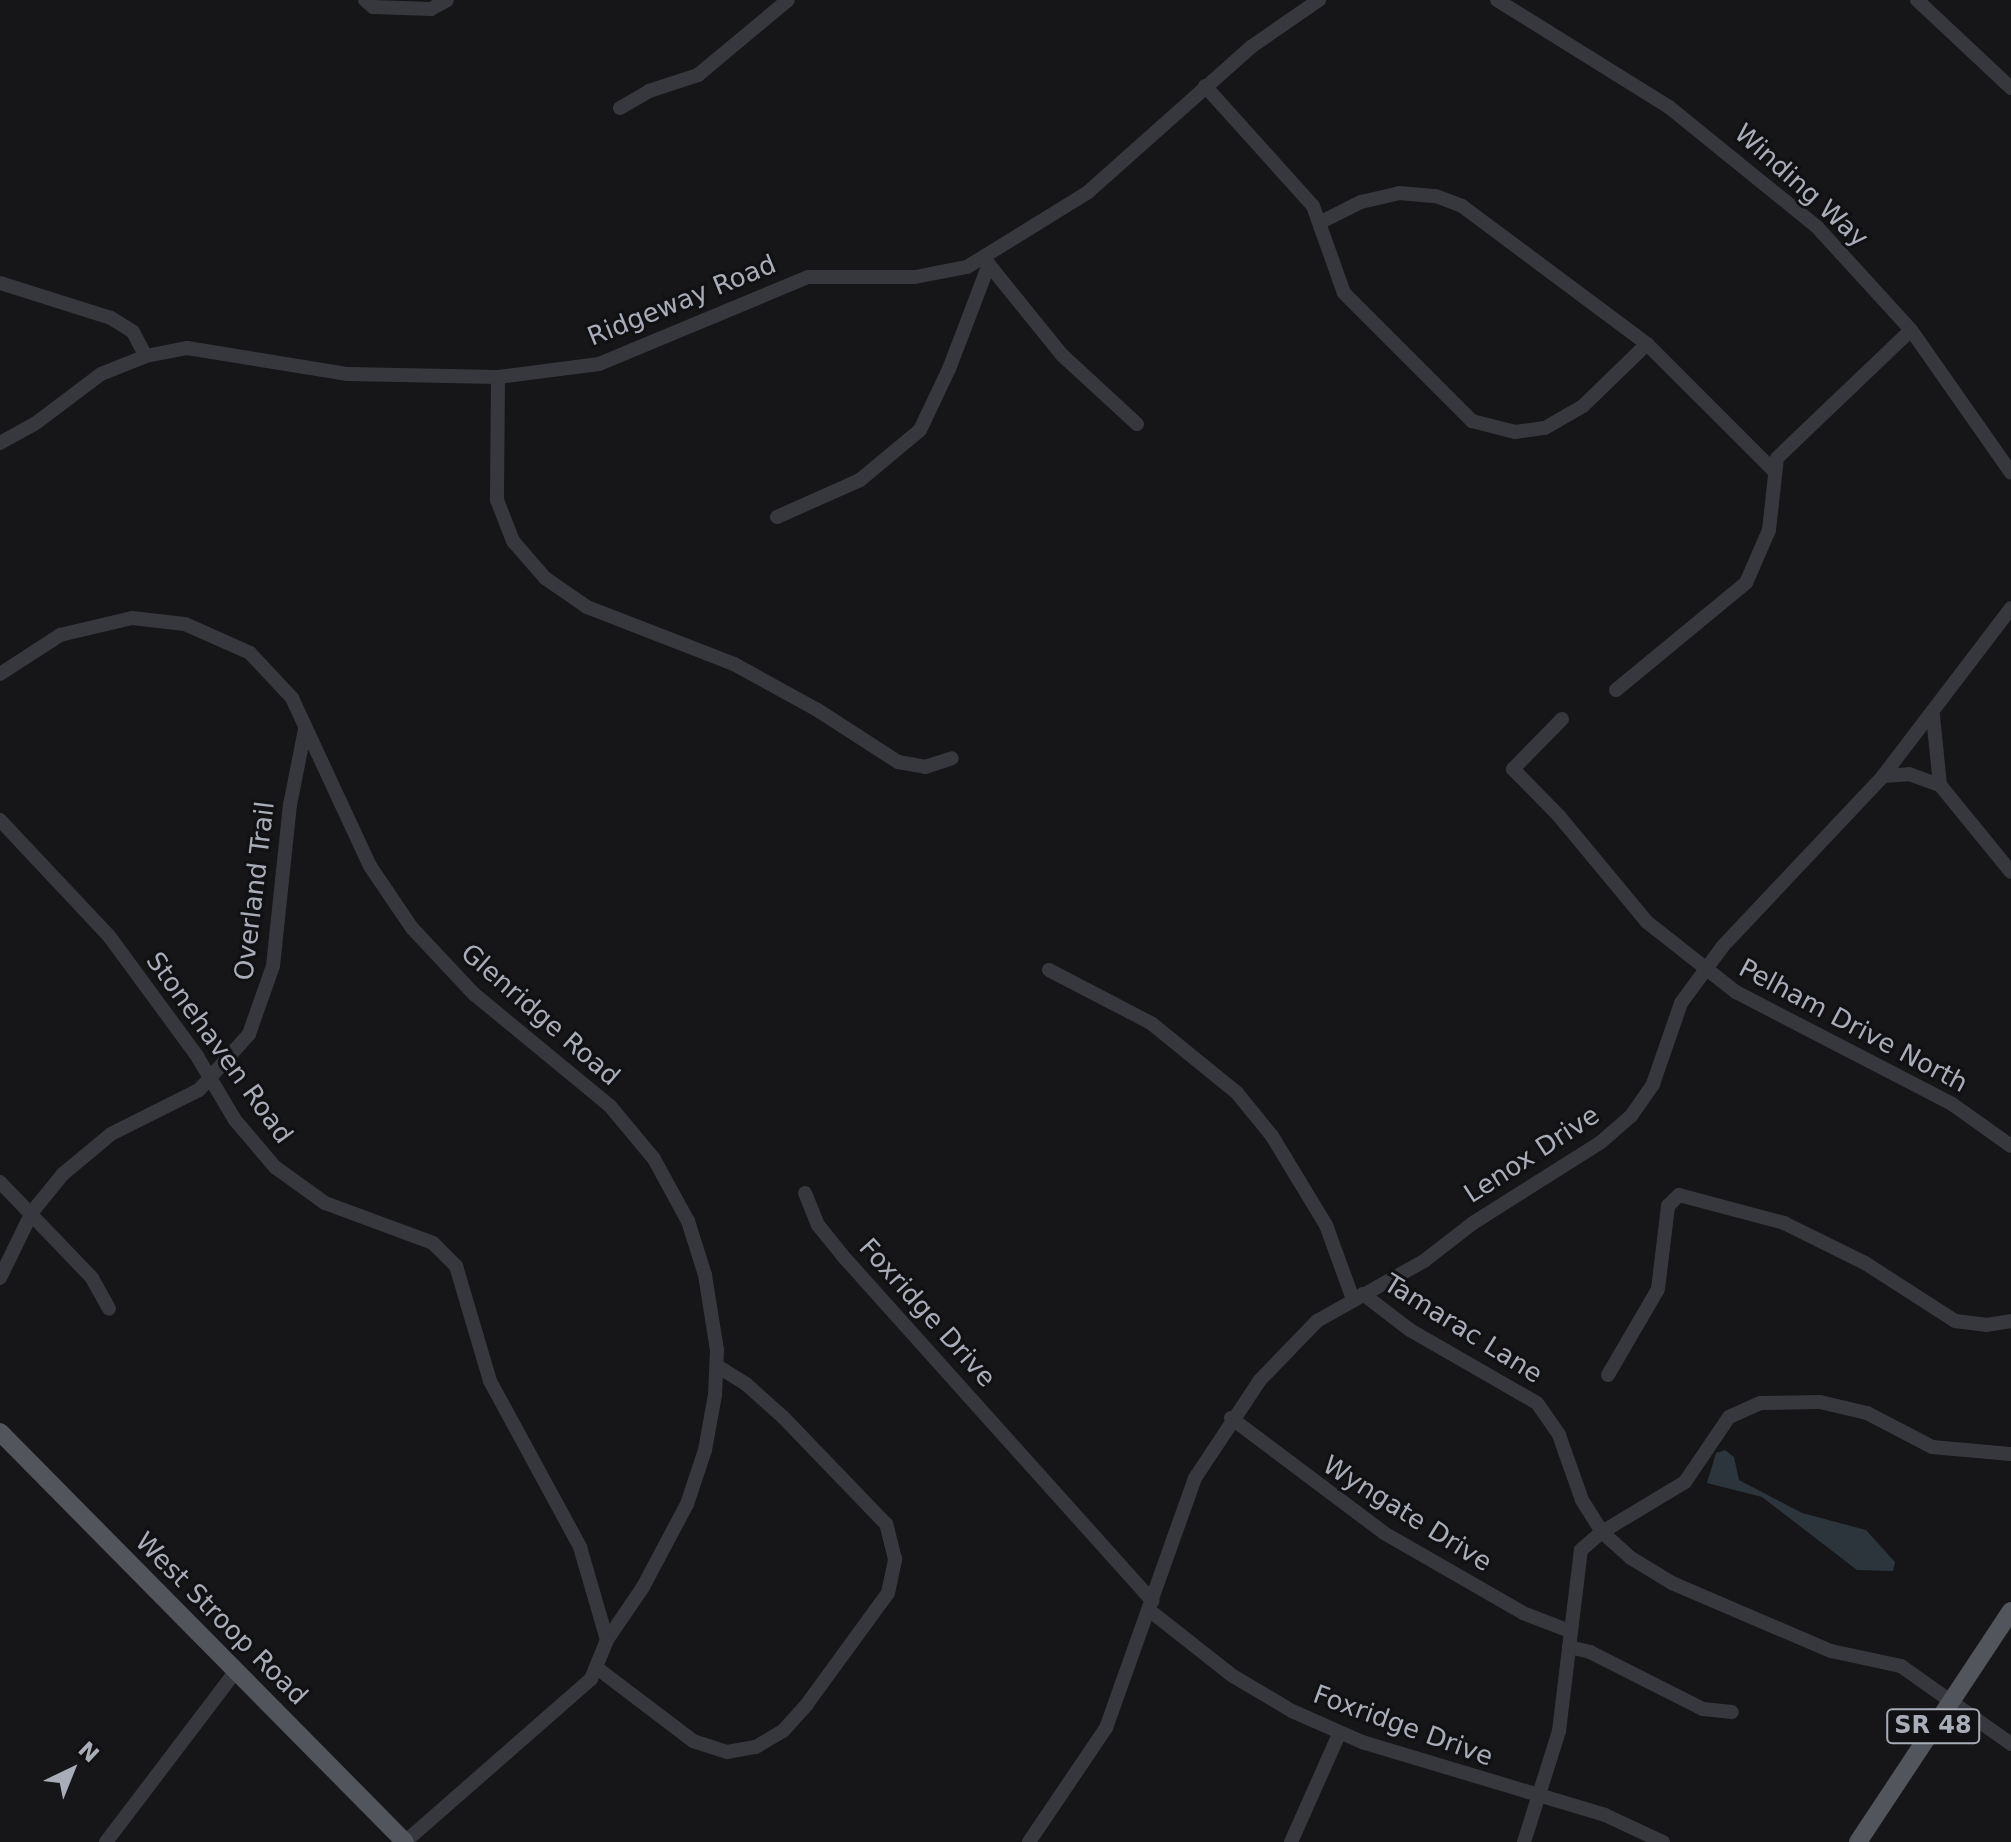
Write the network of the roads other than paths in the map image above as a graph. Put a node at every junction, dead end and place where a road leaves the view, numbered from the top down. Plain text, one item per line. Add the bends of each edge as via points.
1 (365, 0) edge
2 (447, 0) edge
3 (788, 0) edge
4 (1319, 0) edge
5 (1497, 0) edge
6 (1917, 0) edge
7 (1205, 86) junction
8 (2011, 88) edge
9 (620, 108) dead end
10 (1321, 222) junction
11 (986, 261) junction
12 (0, 283) edge
13 (1911, 330) junction
14 (1647, 344) junction
15 (146, 356) junction
16 (498, 377) junction
17 (1137, 424) dead end
18 (0, 443) edge
19 (1773, 470) junction
20 (2011, 473) edge
21 (777, 517) dead end
22 (2011, 608) edge
23 (0, 674) edge
24 (1616, 690) dead end
25 (1933, 716) junction
26 (1562, 719) dead end
27 (305, 729) junction
28 (952, 758) dead end
29 (1883, 776) junction
30 (1940, 785) junction
31 (0, 820) edge
32 (2011, 872) edge
33 (1049, 970) dead end
34 (1705, 972) junction
35 (209, 1079) junction
36 (2011, 1146) edge
37 (0, 1182) edge
38 (805, 1193) dead end
39 (32, 1212) junction
40 (0, 1278) edge
41 (1358, 1296) junction
42 (109, 1309) dead end
43 (2011, 1321) edge
44 (717, 1366) junction
45 (1608, 1375) dead end
46 (1231, 1418) junction
47 (1, 1434) edge
48 (2011, 1454) edge
49 (1602, 1532) junction
50 (1150, 1606) junction
51 (2011, 1611) edge
52 (1569, 1639) junction
53 (607, 1640) junction
54 (597, 1668) junction
55 (236, 1671) junction
56 (1950, 1700) junction
57 (1732, 1712) dead end
58 (1340, 1732) junction
59 (2011, 1744) edge
60 (1542, 1796) junction
61 (106, 1842) edge
62 (405, 1842) edge
63 (1029, 1842) edge
64 (1291, 1842) edge
65 (1524, 1842) edge
66 (1663, 1842) edge
67 (1858, 1842) edge

1 - 2 street via 373,7 431,9
3 - 9 street via 705,70
4 - 7 street, Ridgeway Road
5 - 13 street, Winding Way via 1721,145 1817,227
6 - 8 street
7 - 10 street via 1300,187
7 - 11 street, Ridgeway Road via 1112,174
10 - 14 street via 1380,196 1418,193 1445,198
10 - 14 street via 1344,293 1440,394 1480,425 1533,431 1564,419
11 - 16 street, Ridgeway Road via 930,275 808,277 599,364
11 - 17 street via 1062,355
11 - 21 street via 949,369 920,430 860,480
12 - 15 street via 111,318 133,332
13 - 19 street via 1785,446
13 - 20 street, Winding Way
14 - 19 street
15 - 16 street, Ridgeway Road via 204,349 348,374
15 - 18 street, Ridgeway Road via 101,374
16 - 28 street via 497,500 513,541 545,578 599,613 734,664 898,762 925,767
19 - 24 street via 1769,530 1746,583
22 - 25 street, Lenox Drive
23 - 27 street, Glenridge Road via 39,646 81,626 158,619 209,631 250,653 285,687
25 - 29 street, Lenox Drive
25 - 30 street
26 - 34 street, Pelham Drive North via 1513,769 1647,922
27 - 35 street, Overland Trail via 290,805 269,989 249,1034
27 - 44 street, Glenridge Road via 370,866 412,928 474,994 610,1106 654,1159 694,1236 714,1320
29 - 30 street via 1909,774
29 - 34 street, Lenox Drive via 1745,918
30 - 32 street
31 - 35 street, Stonehaven Road via 109,936
33 - 41 street via 1151,1023 1209,1066 1259,1117 1326,1225
34 - 36 street, Pelham Drive North via 1788,1023 1952,1104
34 - 41 street, Lenox Drive via 1681,1003 1653,1084 1631,1116 1601,1142 1473,1223 1424,1261
35 - 39 street, Overland Trail via 199,1090 138,1118 88,1151
35 - 53 street, Stonehaven Road via 260,1151 300,1187 350,1215 433,1243 456,1266 490,1381 580,1547
37 - 39 street
38 - 50 street, Foxridge Drive via 818,1225 851,1267
39 - 40 street, Overland Trail
39 - 42 street via 92,1278
41 - 46 street, Lenox Drive via 1311,1326
41 - 49 street, Tamarac Lane via 1537,1403 1559,1435 1582,1500
43 - 45 street via 1955,1321 1865,1263 1784,1223 1685,1195 1673,1198 1658,1289
44 - 53 street, Glenridge Road via 705,1450 687,1504 643,1587
44 - 54 street via 784,1418 886,1524 895,1559 888,1593 783,1731 741,1751 693,1741
46 - 50 street, Lenox Drive via 1179,1514
46 - 52 street, Wyngate Drive via 1384,1533
47 - 55 main road, West Stroop Road
48 - 49 street via 1932,1447 1843,1406 1756,1403 1729,1417 1695,1469 1671,1494
49 - 52 street via 1581,1550
49 - 56 street, Tamarac Lane via 1672,1583 1831,1651 1890,1662
50 - 58 street, Foxridge Drive via 1265,1697
50 - 63 street, Lenox Drive via 1106,1728
51 - 56 main road, SR 48
52 - 57 street, Wyngate Drive via 1703,1709
52 - 60 street via 1559,1731
53 - 54 street
54 - 62 street via 570,1701 481,1770
55 - 61 street
55 - 62 main road, West Stroop Road
56 - 59 street, Tamarac Lane
56 - 67 main road, SR 48
58 - 60 street, Foxridge Drive via 1463,1776
58 - 64 street
60 - 65 street
60 - 66 street, Foxridge Drive via 1605,1815

